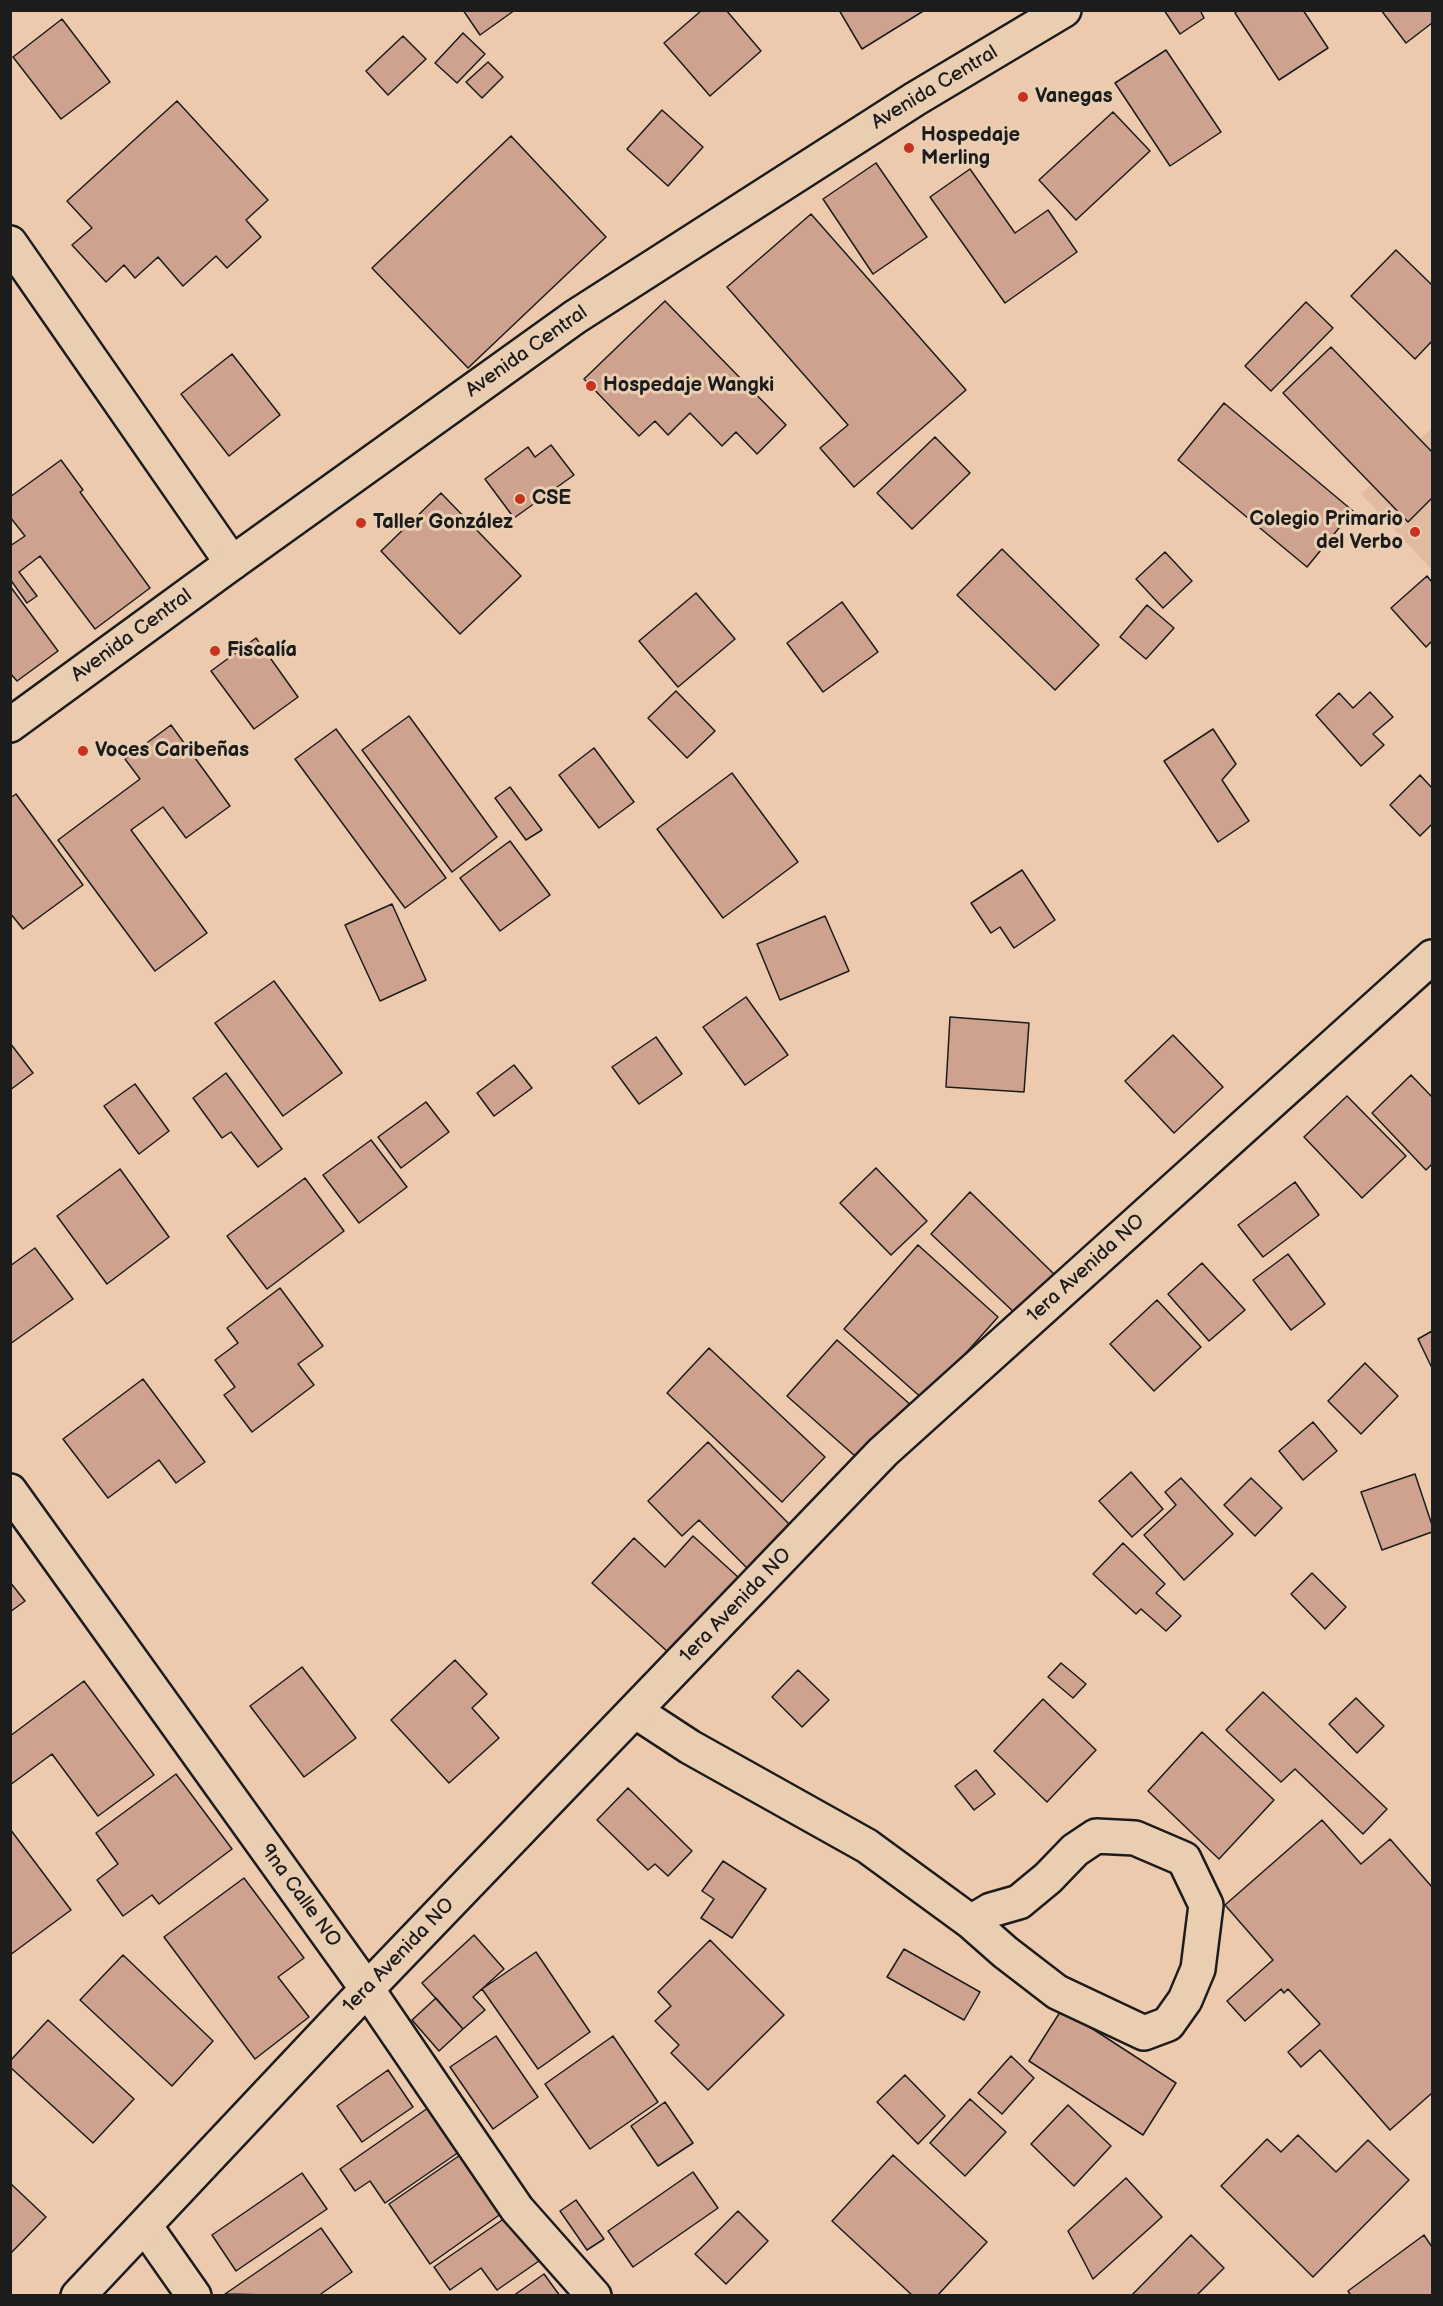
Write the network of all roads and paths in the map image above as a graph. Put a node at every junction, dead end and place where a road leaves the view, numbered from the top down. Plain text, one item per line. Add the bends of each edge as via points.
1 (1064, 10) edge
2 (10, 243) edge
3 (232, 562) junction
4 (10, 725) edge
5 (1432, 957) edge
6 (10, 1491) edge
7 (635, 1711) junction
8 (971, 1922) junction
9 (367, 1989) junction
10 (145, 2226) junction
11 (78, 2295) edge
12 (194, 2295) edge
13 (594, 2295) edge

1 - 3 street, Avenida Central via 915,99 575,317
2 - 3 street
3 - 4 street, Avenida Central
5 - 7 street, 1era Avenida NO via 883,1452
6 - 9 street, 9na Calle NO
7 - 8 street via 690,1747 867,1846
7 - 9 street, 1era Avenida NO
8 - 8 street via 1057,1992 1144,2033 1168,2024 1185,2000 1198,1969 1206,1905 1184,1859 1135,1838 1095,1836 1019,1902 991,1910
9 - 10 street, 1era Avenida NO
9 - 13 street, 9na Calle NO via 517,2209
10 - 11 street, 1era Avenida NO
10 - 12 street

